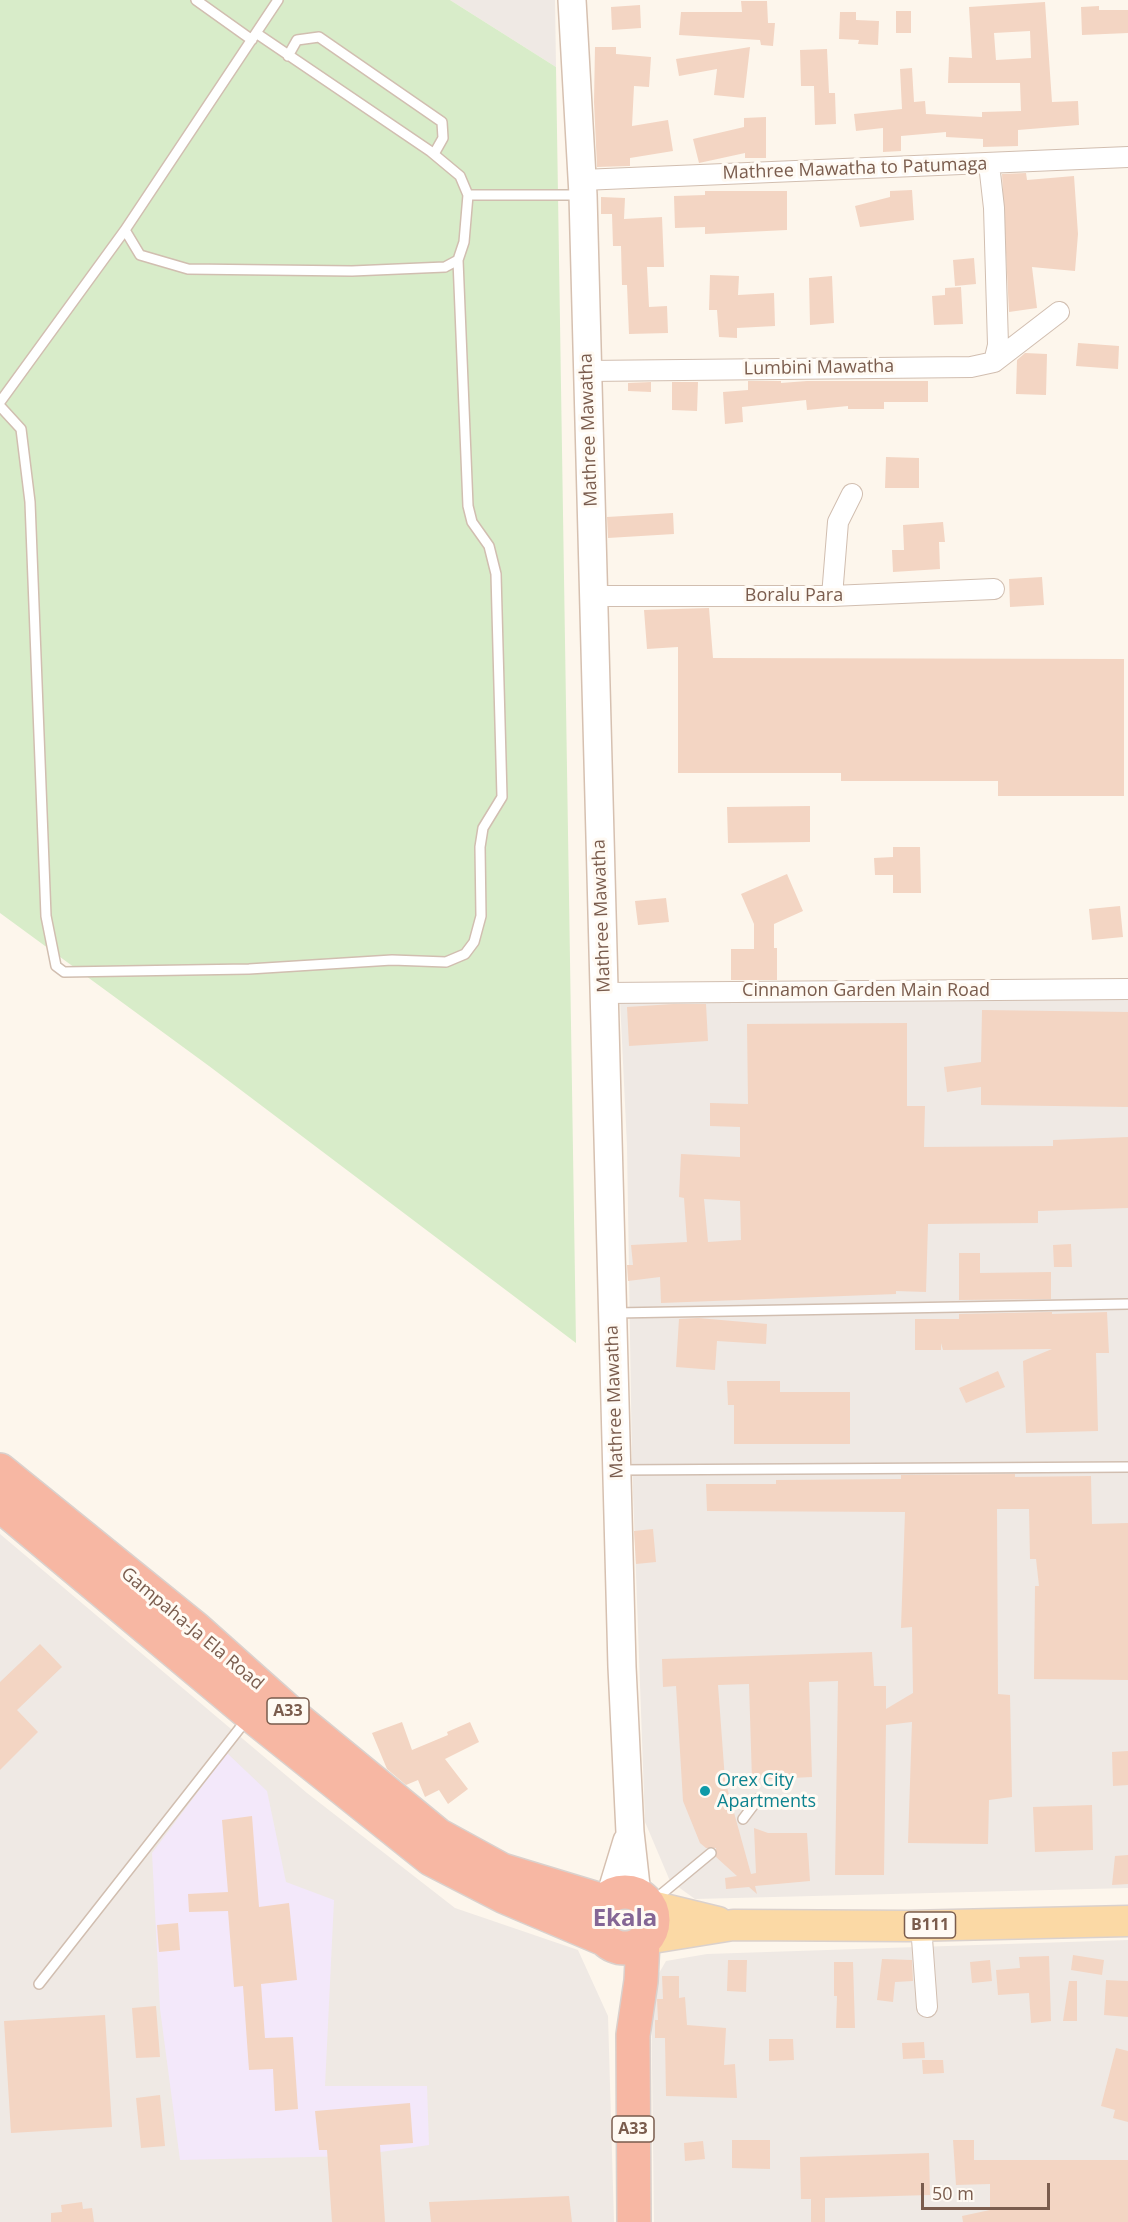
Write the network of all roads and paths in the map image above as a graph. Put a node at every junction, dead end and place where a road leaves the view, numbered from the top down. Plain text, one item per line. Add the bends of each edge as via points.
1 (196, 0) edge
2 (278, 0) edge
3 (572, 0) edge
4 (254, 37) junction
5 (288, 56) junction
6 (434, 154) junction
7 (1128, 157) edge
8 (989, 164) junction
9 (583, 188) junction
10 (468, 195) junction
11 (125, 230) junction
12 (458, 260) junction
13 (1059, 312) dead end
14 (994, 362) junction
15 (587, 370) junction
16 (0, 402) edge
17 (0, 406) edge
18 (852, 494) dead end
19 (994, 589) dead end
20 (593, 596) junction
21 (832, 596) junction
22 (1128, 989) edge
23 (604, 993) junction
24 (1128, 1304) edge
25 (613, 1313) junction
26 (1128, 1467) edge
27 (0, 1470) edge
28 (617, 1470) junction
29 (0, 1505) edge
30 (250, 1715) junction
31 (758, 1799) dead end
32 (743, 1819) dead end
33 (711, 1853) dead end
34 (625, 1900) junction
35 (1128, 1921) edge
36 (733, 1925) junction
37 (921, 1925) junction
38 (627, 1941) junction
39 (39, 1984) dead end
40 (927, 2007) dead end
41 (634, 2222) edge

1 - 4 lane
2 - 4 lane
3 - 9 street, Mathree Mawatha
4 - 5 lane
4 - 11 lane
5 - 6 lane
5 - 6 lane via 297,40 319,37 442,122 443,138
6 - 10 lane via 460,176
7 - 8 street, Mathree Mawatha to Patumaga
8 - 9 street, Mathree Mawatha to Patumaga
8 - 14 street via 998,345
9 - 10 lane
9 - 15 street, Mathree Mawatha
10 - 12 lane via 464,242
11 - 12 lane via 140,255 188,269 352,272 445,267
11 - 16 lane
12 - 17 lane via 468,506 472,522 489,546 496,574 502,797 483,828 480,916 474,942 465,954 446,962 392,960 249,969 64,972 56,966 46,916 30,502 21,429
13 - 14 street
14 - 15 street, Lumbini Mawatha via 971,367
15 - 20 street, Mathree Mawatha
18 - 21 street via 838,522
19 - 21 street, Boralu Para
20 - 21 street, Boralu Para
20 - 23 street, Mathree Mawatha
22 - 23 street, Cinnamon Garden Main Road
23 - 25 street, Mathree Mawatha
24 - 25 lane
25 - 28 street, Mathree Mawatha
26 - 28 lane
27 - 34 highway, Gampaha-Ja Ela Road / A33 via 195,1628 297,1719 438,1835 502,1870
28 - 34 street, Mathree Mawatha via 630,1832
29 - 30 highway, Gampaha-Ja Ela Road / A33
30 - 38 highway, Gampaha-Ja Ela Road / A33 via 431,1859 497,1893
30 - 39 lane
31 - 32 lane
33 - 34 lane
34 - 36 main road, B111
34 - 38 highway via 652,1918
34 - 38 highway via 597,1916 597,1924
35 - 37 main road, B111
36 - 37 main road, B111
36 - 38 main road, B111
37 - 40 street
38 - 41 highway, A33 via 633,2035

